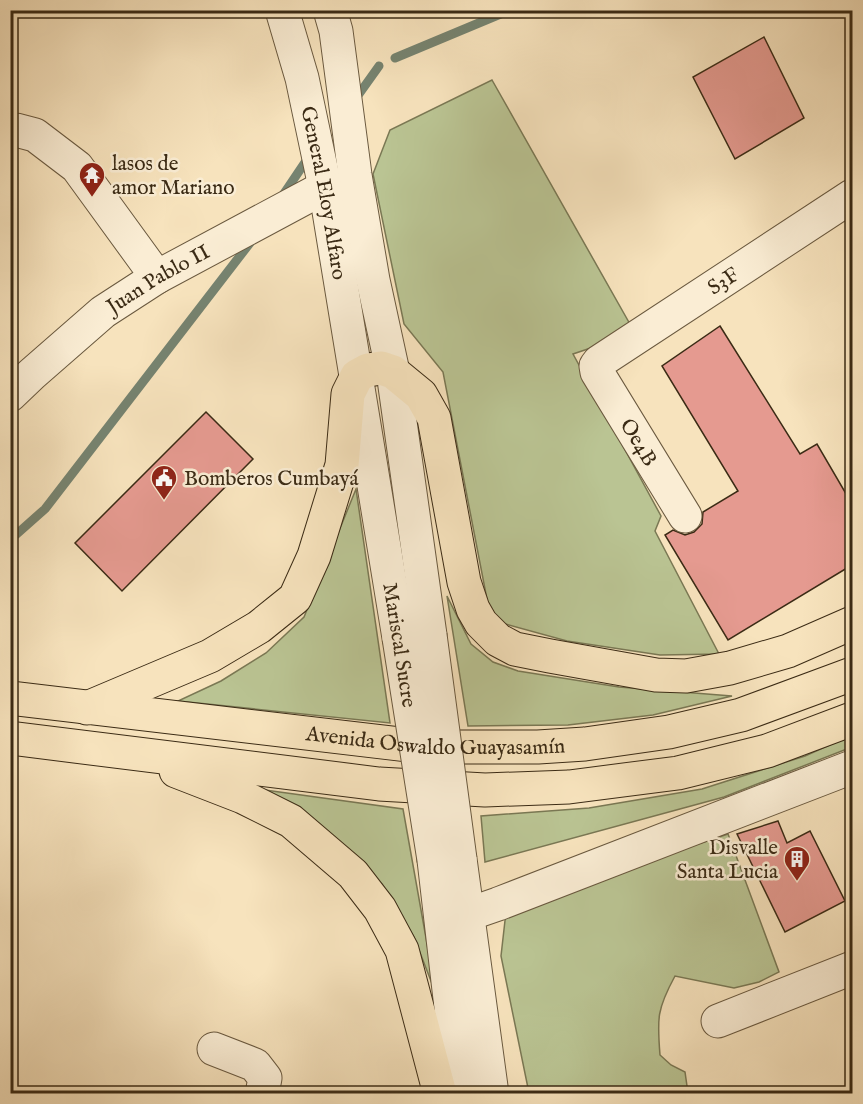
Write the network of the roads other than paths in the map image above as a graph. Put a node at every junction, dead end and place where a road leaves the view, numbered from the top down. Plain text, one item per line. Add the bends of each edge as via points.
1 (282, 10) edge
2 (330, 10) edge
3 (10, 132) edge
4 (325, 187) junction
5 (852, 196) edge
6 (156, 277) junction
7 (596, 366) joint
8 (393, 372) junction
9 (357, 376) junction
10 (10, 395) edge
11 (684, 516) dead end
12 (852, 623) edge
13 (414, 637) junction
14 (852, 674) edge
15 (10, 698) edge
16 (87, 708) junction
17 (852, 718) edge
18 (10, 738) edge
19 (129, 753) junction
20 (852, 768) edge
21 (456, 919) junction
22 (852, 968) edge
23 (718, 1021) dead end
24 (214, 1049) dead end
25 (262, 1094) edge
26 (440, 1094) edge
27 (461, 1094) edge
28 (492, 1094) edge

1 - 4 street, General Eloy Alfaro via 302,78
2 - 8 street via 373,280
3 - 6 street via 35,135 77,166
4 - 6 street, Juan Pablo II
4 - 9 street, General Eloy Alfaro
5 - 7 street, S3F
6 - 10 street, Juan Pablo II via 103,312
7 - 11 street, Oe4B
8 - 9 main road via 381,368
8 - 12 main road via 421,395 434,418 464,582 481,623 498,640 515,649 549,656 656,675 686,676 788,651
8 - 13 street
9 - 13 street, Mariscal Sucre
9 - 16 main road via 348,394 342,465 314,556 295,598 259,627 210,656
13 - 21 street, Mariscal Sucre, bridge
14 - 16 main road, Avenida Oswaldo Guayasamín via 741,715 669,732 538,747 425,747
15 - 16 main road, Avenida Oswaldo Guayasamín
17 - 19 main road, Avenida Oswaldo Guayasamín via 767,751 678,773 557,787 485,790 379,784
18 - 19 main road, Avenida Oswaldo Guayasamín
19 - 26 main road via 243,797 291,821 353,874 380,909 402,950
20 - 21 street
21 - 27 street, Mariscal Sucre
21 - 28 street, Mariscal Sucre
22 - 23 street
24 - 25 street via 255,1065 265,1078

